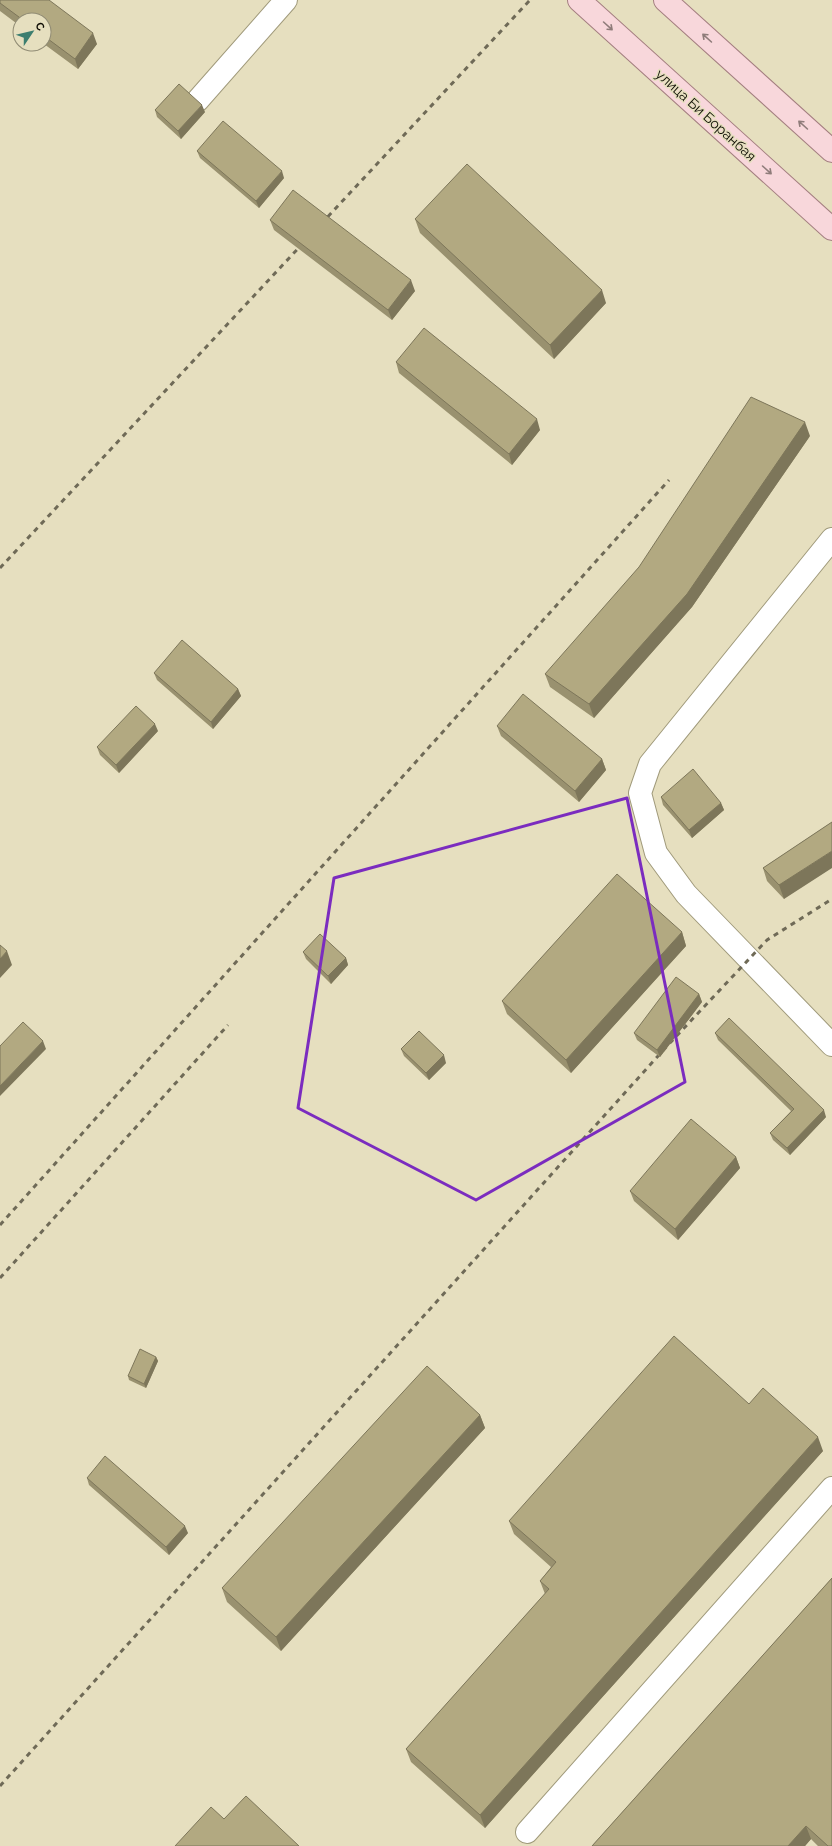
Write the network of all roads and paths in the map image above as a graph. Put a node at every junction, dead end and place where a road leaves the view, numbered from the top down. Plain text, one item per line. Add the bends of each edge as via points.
1 (286, 0) edge
2 (580, 0) edge
3 (665, 0) edge
4 (198, 100) edge
5 (832, 151) edge
6 (832, 229) edge
7 (832, 539) edge
8 (832, 1045) edge
9 (832, 1488) edge
10 (527, 1832) dead end

1 - 4 lane
2 -> 6 main road, улица Би Боранбая
5 -> 3 main road
7 - 8 lane via 650,764 640,793 656,853 686,894
9 - 10 lane

